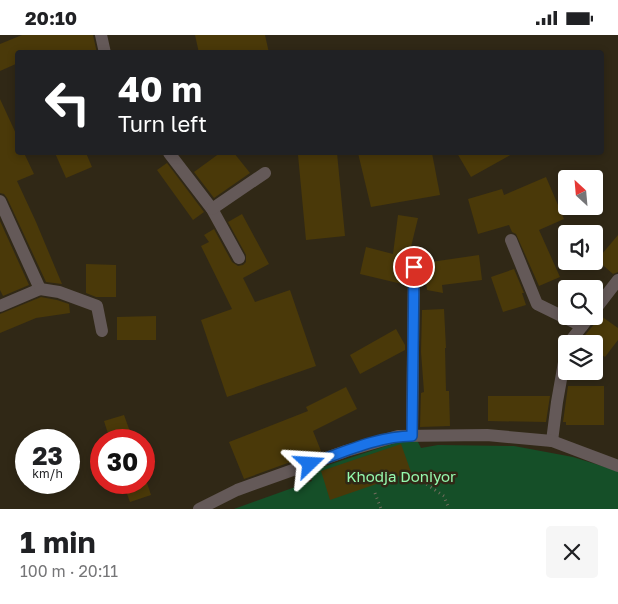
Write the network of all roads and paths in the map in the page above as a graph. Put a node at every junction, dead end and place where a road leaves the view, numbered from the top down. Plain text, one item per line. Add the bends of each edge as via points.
1 (101, 35) edge
2 (104, 50) edge
3 (171, 155) edge
4 (264, 173) dead end
5 (0, 201) edge
6 (212, 209) junction
7 (511, 240) dead end
8 (239, 258) dead end
9 (414, 267) dead end
10 (618, 280) edge
11 (40, 289) junction
12 (603, 299) edge
13 (0, 306) edge
14 (558, 311) edge
15 (583, 325) edge
16 (102, 331) dead end
17 (575, 335) edge
18 (561, 380) edge
19 (412, 436) junction
20 (552, 441) junction
21 (618, 466) edge
22 (414, 476) dead end
23 (375, 493) dead end
24 (199, 509) edge
25 (381, 509) edge
26 (449, 509) edge

1 - 2 street
3 - 6 street
4 - 6 street
5 - 11 street
6 - 8 street
7 - 14 street via 537,304
9 - 19 street
10 - 12 street
11 - 13 street
11 - 16 street via 60,292 97,306
15 - 17 street
18 - 20 street
19 - 20 street via 487,435
19 - 24 street via 398,436 346,451 237,491
20 - 21 street
22 - 26 path via 444,496
23 - 25 path

